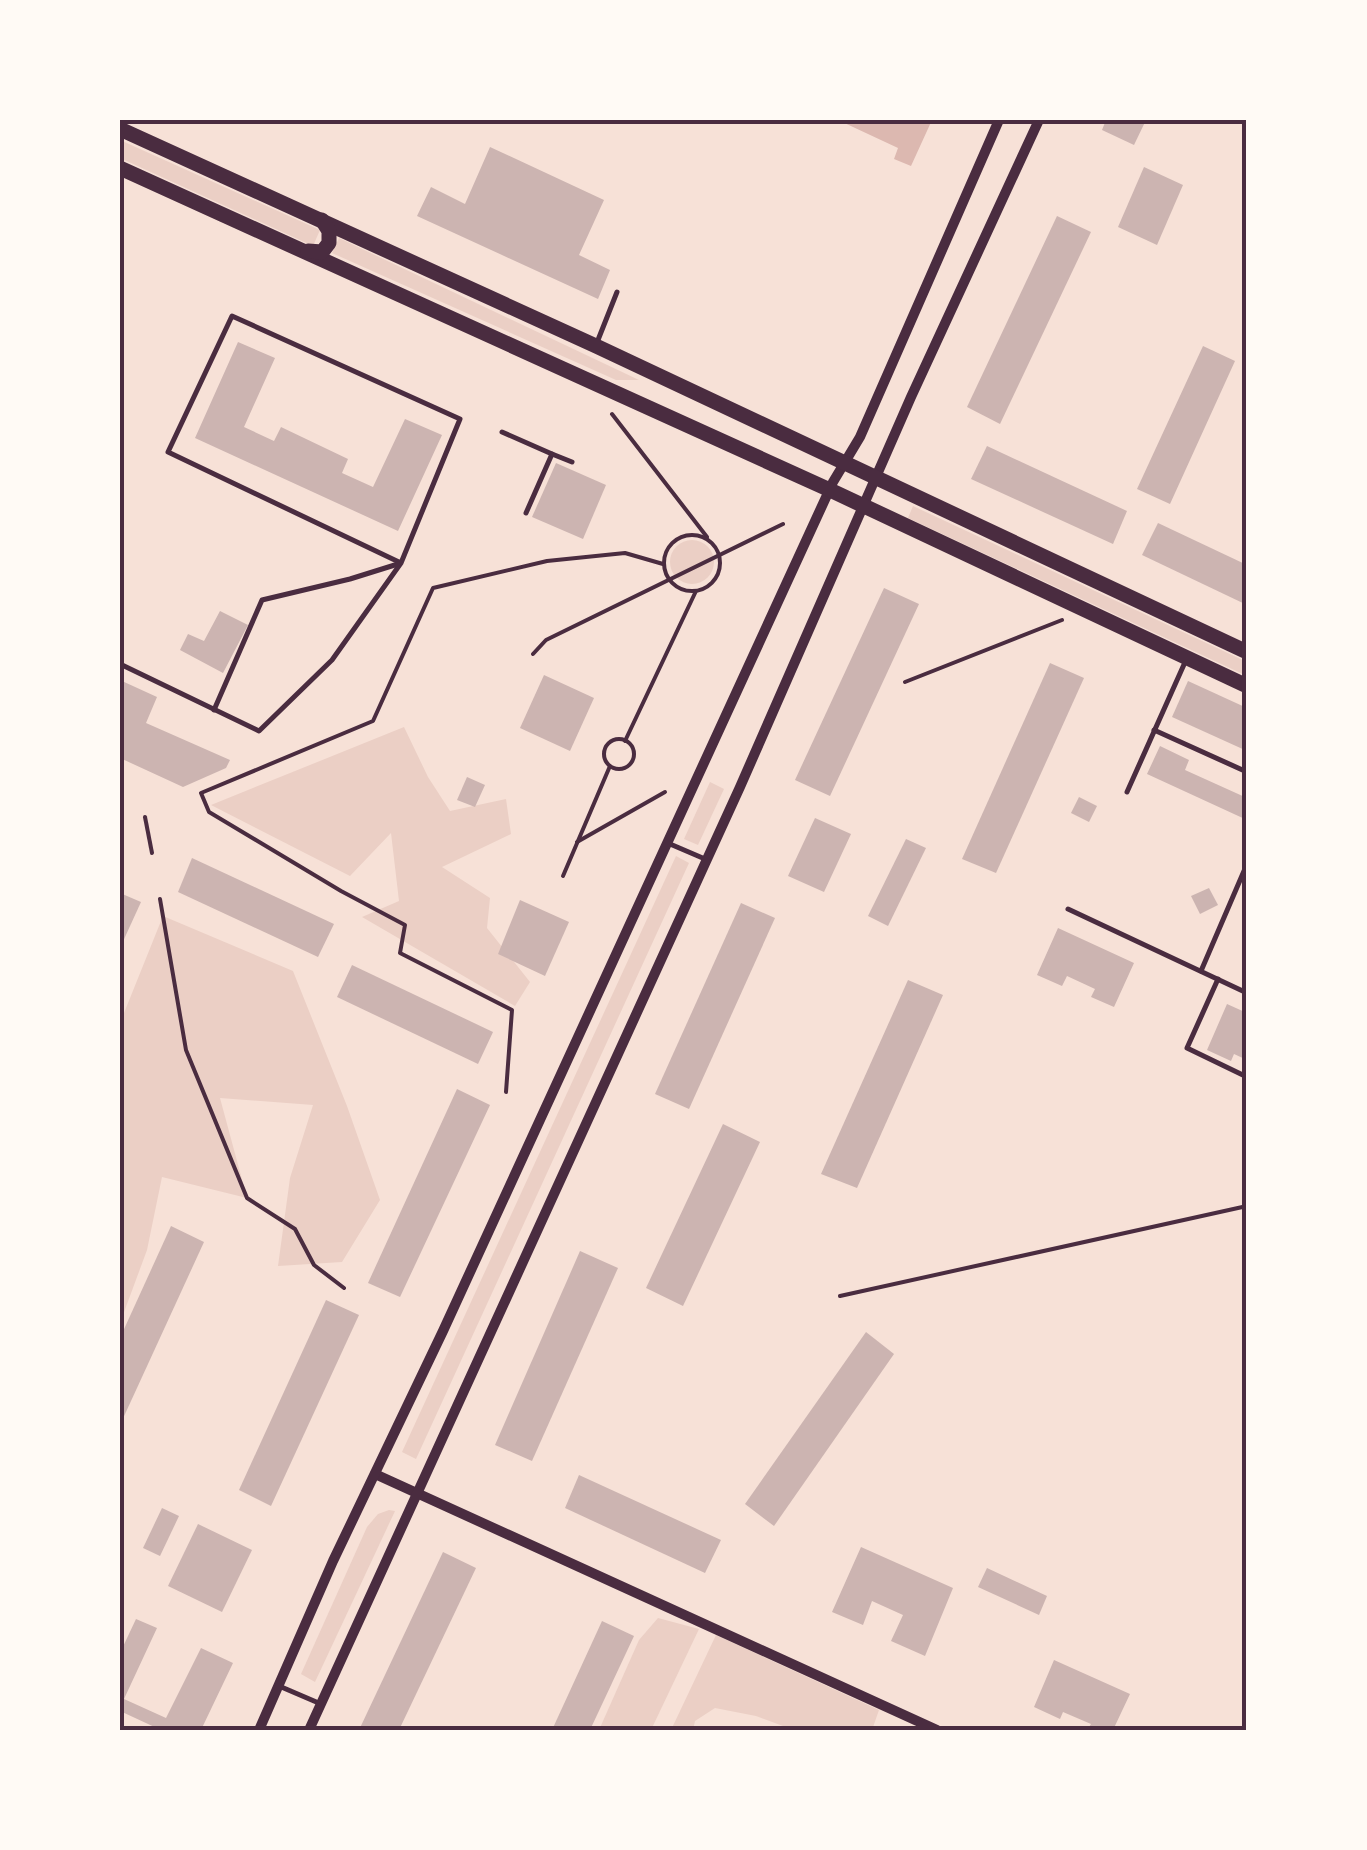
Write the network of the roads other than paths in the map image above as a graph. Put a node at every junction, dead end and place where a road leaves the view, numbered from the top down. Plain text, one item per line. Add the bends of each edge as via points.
1 (998, 120) edge
2 (1038, 120) edge
3 (120, 129) edge
4 (120, 168) edge
5 (320, 218) junction
6 (304, 250) junction
7 (618, 292) dead end
8 (596, 346) junction
9 (502, 432) dead end
10 (552, 454) junction
11 (572, 462) dead end
12 (842, 463) junction
13 (877, 480) junction
14 (830, 490) junction
15 (864, 506) junction
16 (526, 513) dead end
17 (401, 563) junction
18 (1247, 652) edge
19 (1187, 658) junction
20 (120, 664) edge
21 (1247, 686) edge
22 (214, 710) junction
23 (1154, 730) junction
24 (1247, 772) edge
25 (1126, 792) dead end
26 (667, 842) junction
27 (705, 859) junction
28 (1247, 864) edge
29 (1068, 908) dead end
30 (1201, 971) junction
31 (1218, 979) junction
32 (1247, 993) edge
33 (1247, 1077) edge
34 (375, 1474) junction
35 (416, 1494) junction
36 (278, 1686) junction
37 (321, 1704) junction
38 (259, 1730) edge
39 (309, 1730) edge
40 (936, 1730) edge

1 - 12 street via 860,436
2 - 13 street
3 - 5 main road
4 - 6 main road
5 - 6 main road via 329,231 327,247
5 - 8 main road
6 - 14 main road
7 - 8 lane
8 - 12 main road
9 - 10 lane
10 - 11 lane
10 - 16 lane
12 - 13 main road
12 - 14 street
13 - 15 street
13 - 18 main road
14 - 15 main road
14 - 26 street
15 - 19 main road
15 - 27 street
17 - 17 lane via 460,419 232,316 168,452
17 - 22 lane via 262,600
17 - 22 lane via 332,660 259,731
19 - 21 main road
19 - 23 lane
20 - 22 lane
23 - 24 lane
23 - 25 lane
26 - 27 lane
26 - 34 street
27 - 35 street
28 - 30 lane
29 - 30 lane
30 - 31 lane
31 - 32 lane
31 - 33 lane via 1187,1048
34 - 35 street
34 - 36 street
35 - 37 street
35 - 40 street
36 - 37 lane
36 - 38 street
37 - 39 street

